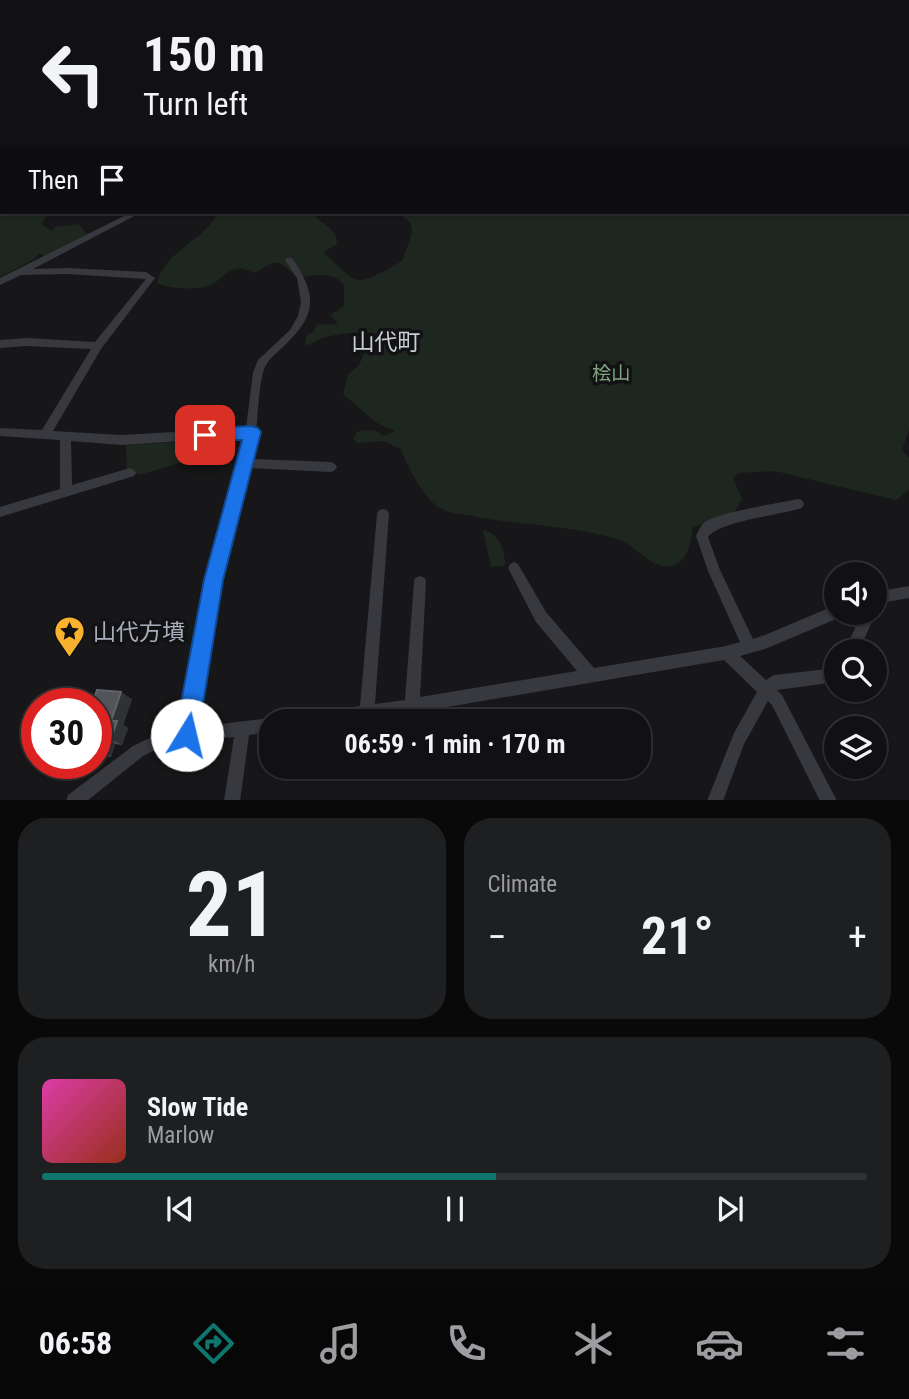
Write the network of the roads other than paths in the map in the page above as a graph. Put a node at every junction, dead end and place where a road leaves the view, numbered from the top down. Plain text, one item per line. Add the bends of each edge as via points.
1 (134, 214) edge
2 (289, 260) dead end
3 (19, 272) junction
4 (0, 282) edge
5 (0, 344) edge
6 (99, 346) junction
7 (0, 432) edge
8 (252, 432) junction
9 (45, 435) junction
10 (65, 438) junction
11 (246, 463) junction
12 (331, 467) dead end
13 (130, 473) dead end
14 (65, 492) junction
15 (798, 504) dead end
16 (0, 512) edge
17 (383, 513) dead end
18 (514, 568) dead end
19 (420, 582) dead end
20 (909, 592) edge
21 (887, 596) edge
22 (824, 617) edge
23 (749, 646) junction
24 (726, 653) junction
25 (590, 675) junction
26 (824, 676) edge
27 (767, 690) junction
28 (412, 706) junction
29 (367, 709) edge
30 (390, 709) edge
31 (259, 726) edge
32 (243, 728) junction
33 (187, 735) junction
34 (74, 800) edge
35 (232, 800) edge
36 (715, 800) edge
37 (829, 800) edge

1 - 3 street
2 - 8 street via 301,278 306,302 303,316 263,360
3 - 4 street
3 - 6 street via 151,278
5 - 6 street
6 - 9 street
7 - 9 street
8 - 10 street via 145,440
8 - 11 street
9 - 10 street
10 - 14 street
11 - 12 street
11 - 33 street via 214,580
13 - 14 street
14 - 16 street
15 - 23 street via 730,519 708,527 702,536
17 - 29 street
18 - 25 street via 541,617
19 - 28 street
20 - 21 street
22 - 23 street
23 - 24 street
24 - 25 street
24 - 27 street
25 - 28 street
26 - 27 street via 779,680
27 - 36 street via 735,744
27 - 37 street via 777,700
28 - 30 street
31 - 32 street
32 - 33 street
32 - 35 street
33 - 34 street via 146,746

